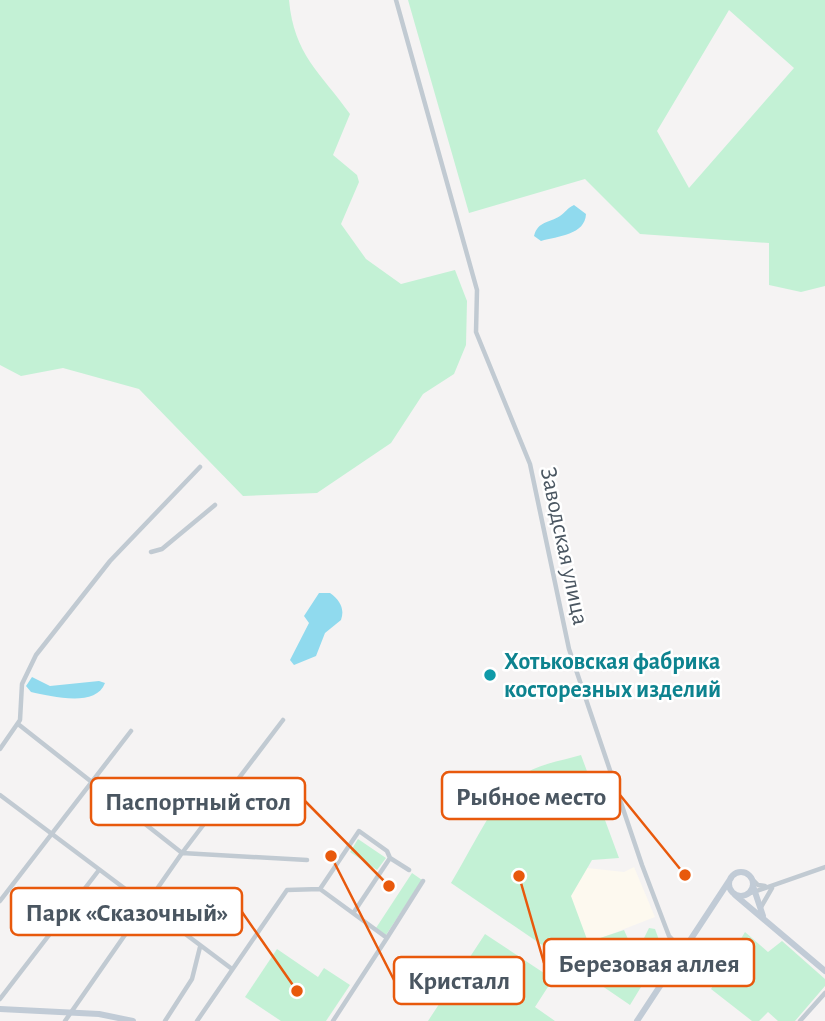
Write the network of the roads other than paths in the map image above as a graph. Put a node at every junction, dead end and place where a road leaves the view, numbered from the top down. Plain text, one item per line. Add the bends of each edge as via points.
1 (396, 0) edge
2 (200, 467) dead end
3 (215, 505) dead end
4 (150, 552) dead end
5 (283, 720) dead end
6 (18, 724) junction
7 (131, 731) dead end
8 (0, 749) edge
9 (91, 782) junction
10 (0, 795) edge
11 (51, 834) junction
12 (182, 853) junction
13 (390, 858) junction
14 (307, 860) dead end
15 (825, 867) edge
16 (99, 870) junction
17 (409, 870) dead end
18 (731, 878) junction
19 (423, 881) dead end
20 (751, 886) junction
21 (775, 886) junction
22 (320, 889) junction
23 (734, 894) junction
24 (718, 897) junction
25 (0, 901) edge
26 (146, 905) junction
27 (761, 911) junction
28 (354, 912) junction
29 (766, 920) junction
30 (387, 938) junction
31 (200, 947) junction
32 (683, 951) junction
33 (232, 970) junction
34 (825, 971) edge
35 (825, 993) edge
36 (0, 999) edge
37 (0, 1009) edge
38 (72, 1012) junction
39 (65, 1021) edge
40 (133, 1021) edge
41 (165, 1021) edge
42 (197, 1021) edge
43 (333, 1021) edge
44 (637, 1021) edge
45 (800, 1021) edge

1 - 32 street, Заводская улица via 478,296 476,332 530,464 569,649 642,865 669,936
2 - 6 street via 110,561 36,655 22,684
3 - 4 street via 162,548
5 - 12 street
6 - 8 street
6 - 9 street
7 - 9 street
9 - 11 street
9 - 12 street
10 - 11 street
11 - 16 street
11 - 25 street
12 - 14 street
12 - 26 street
13 - 17 street
13 - 22 street via 387,850 359,831
13 - 28 street
15 - 21 street
16 - 26 street
16 - 36 street
18 - 20 street via 738,873
18 - 23 street
18 - 24 street
19 - 30 street
20 - 21 street
20 - 21 street
20 - 23 street
20 - 27 street
21 - 27 street via 764,898
22 - 28 street
22 - 33 street via 287,890
23 - 24 street
23 - 29 street
24 - 32 street
26 - 31 street
26 - 38 street
27 - 29 street
28 - 30 street
29 - 34 street
30 - 43 street
31 - 33 street
31 - 41 street via 192,979
32 - 44 street
33 - 42 street
35 - 45 street
37 - 38 street
38 - 39 street
38 - 40 street

